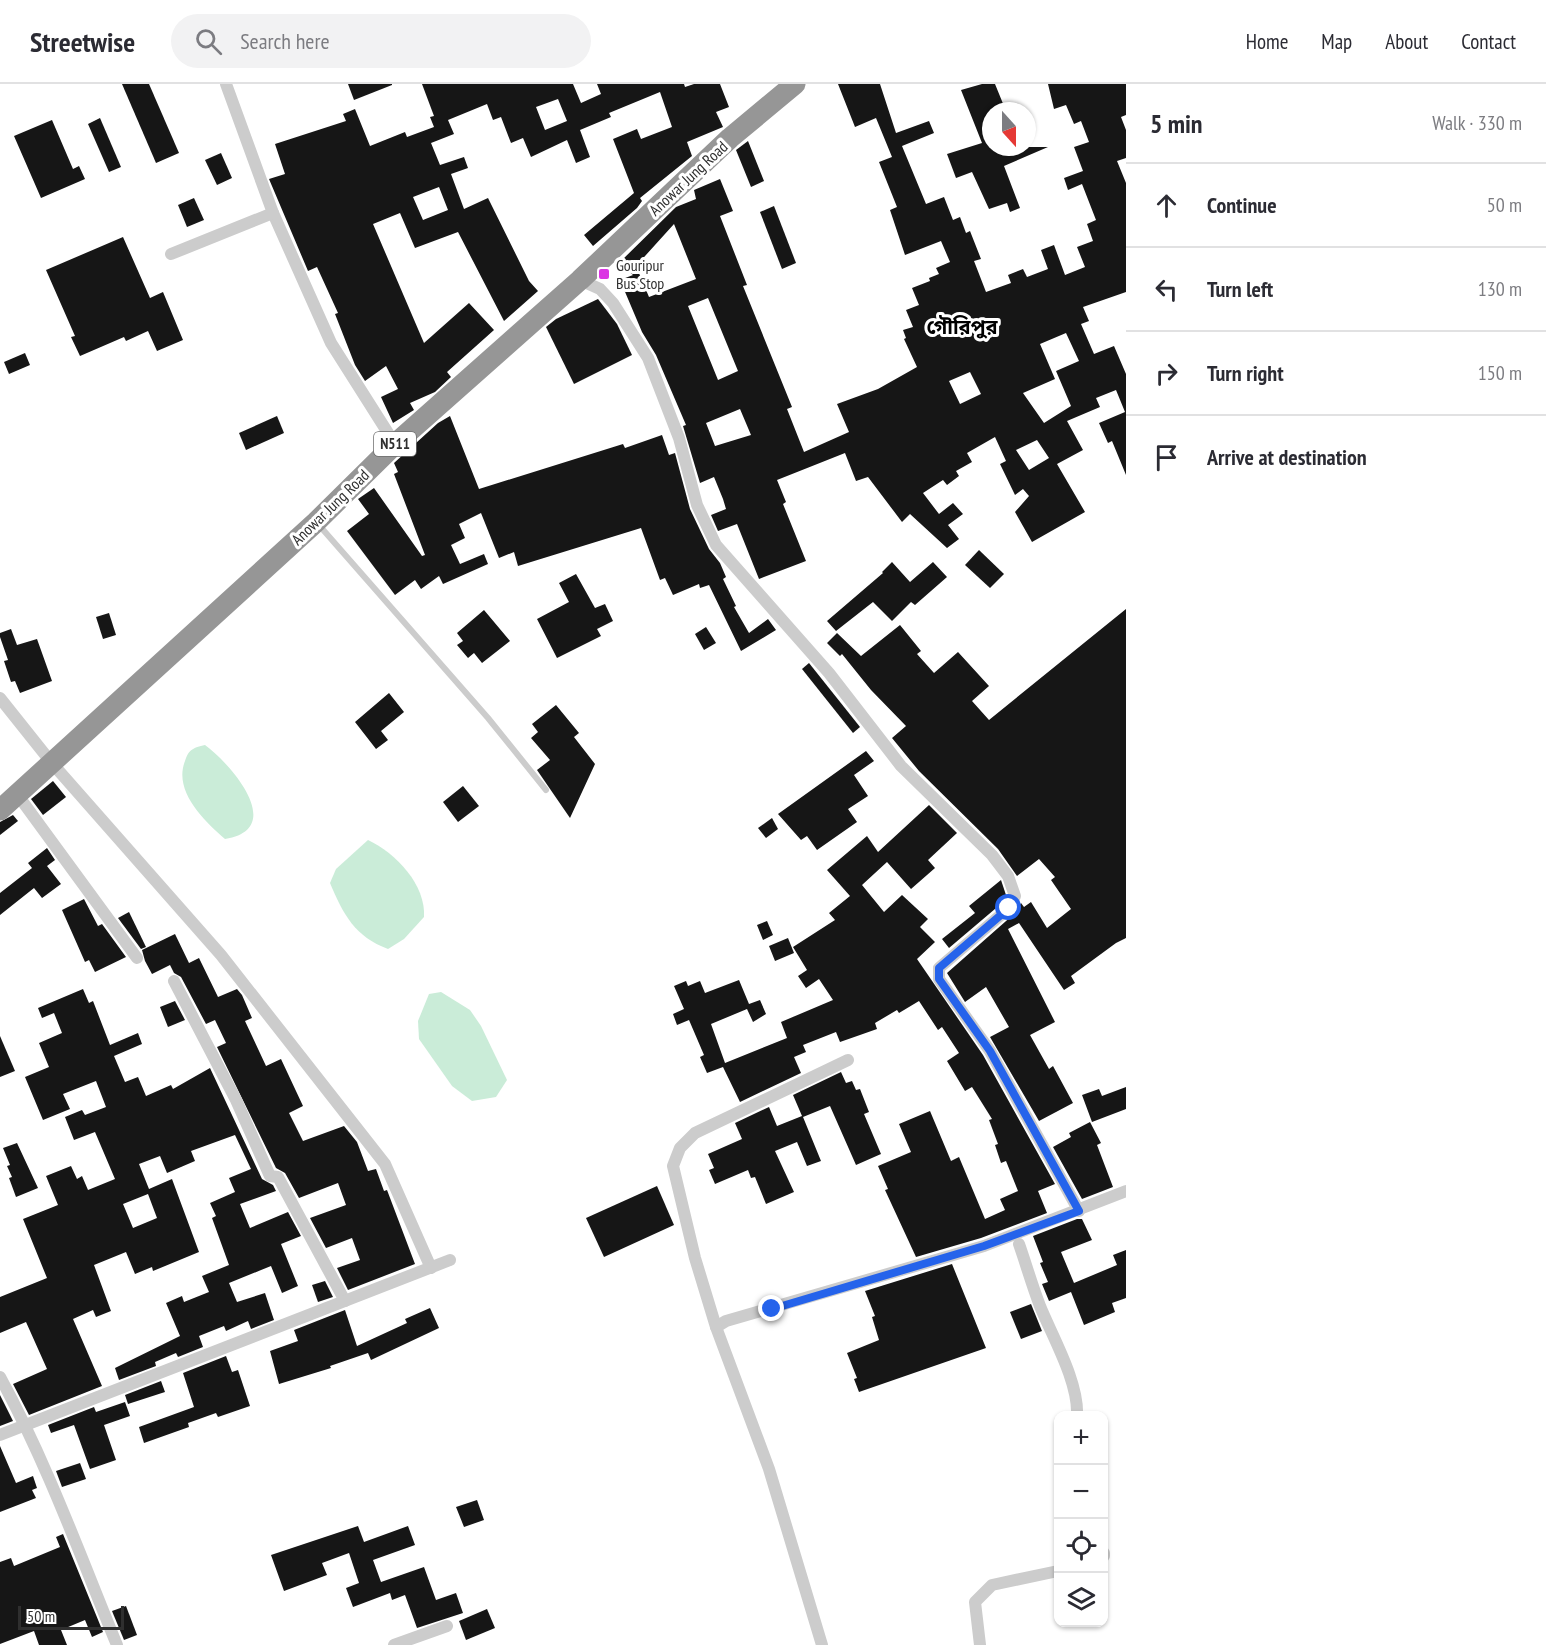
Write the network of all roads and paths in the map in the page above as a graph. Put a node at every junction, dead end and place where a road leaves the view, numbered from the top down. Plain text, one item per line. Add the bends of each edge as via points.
1 (226, 84) edge
2 (795, 84) edge
3 (273, 213) junction
4 (171, 254) dead end
5 (580, 280) junction
6 (395, 444) junction
7 (316, 522) junction
8 (0, 698) edge
9 (51, 762) junction
10 (546, 790) dead end
11 (17, 794) junction
12 (0, 810) edge
13 (137, 958) dead end
14 (174, 981) dead end
15 (848, 1060) dead end
16 (1126, 1191) edge
17 (1079, 1211) junction
18 (1019, 1244) dead end
19 (450, 1260) dead end
20 (431, 1268) junction
21 (345, 1301) junction
22 (716, 1327) junction
23 (0, 1377) edge
24 (1078, 1411) edge
25 (26, 1424) junction
26 (0, 1435) edge
27 (1054, 1571) edge
28 (447, 1626) dead end
29 (117, 1645) edge
30 (394, 1645) edge
31 (822, 1645) edge
32 (980, 1645) edge

1 - 3 street
2 - 5 highway, Anowar Jung Road / N511 via 730,138
3 - 4 street
3 - 6 street via 331,343
5 - 6 highway, Anowar Jung Road / N511
5 - 17 street via 600,289 613,303 648,358 679,438 698,505 716,545 829,673 901,766 992,855 1008,876 1015,896 1009,908 939,968 939,979 990,1051
6 - 7 highway, Anowar Jung Road / N511
7 - 9 highway, Anowar Jung Road / N511
7 - 10 lane
8 - 9 street
9 - 11 highway, Anowar Jung Road / N511
9 - 20 street via 221,955 385,1164
11 - 12 highway, Anowar Jung Road / N511
11 - 13 street
14 - 21 street via 236,1100 270,1176 278,1177
15 - 22 street via 695,1133 680,1148 673,1166
16 - 17 street
17 - 22 street via 984,1246 726,1320
18 - 24 street via 1064,1363
19 - 20 street
20 - 21 street
21 - 25 street
22 - 31 street via 769,1469
23 - 25 street
25 - 26 street
25 - 29 street
27 - 32 street via 992,1585 975,1602
28 - 30 street

